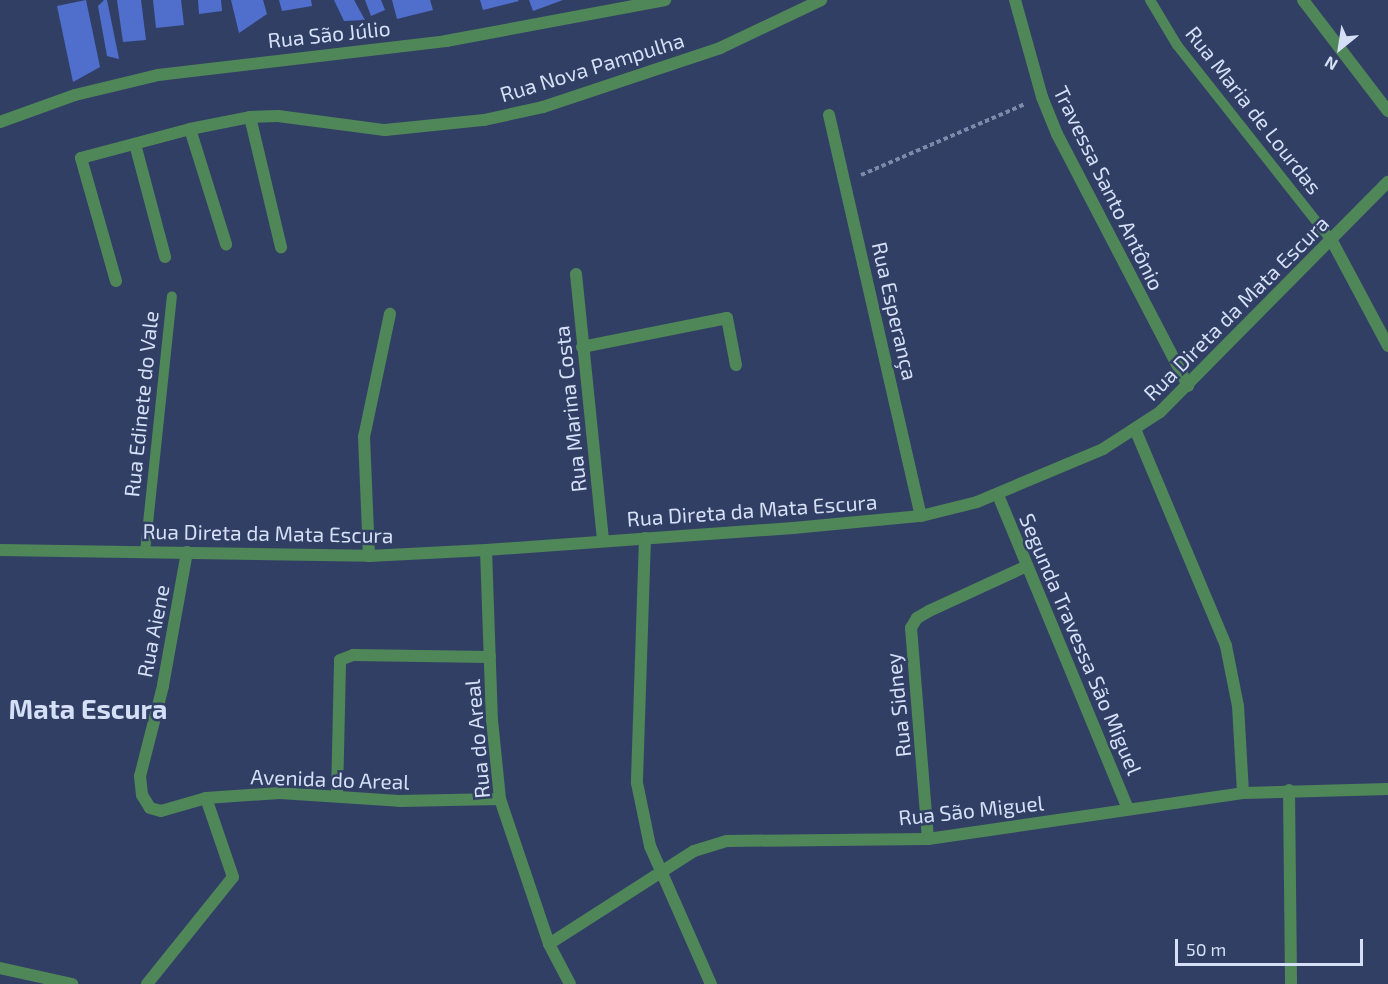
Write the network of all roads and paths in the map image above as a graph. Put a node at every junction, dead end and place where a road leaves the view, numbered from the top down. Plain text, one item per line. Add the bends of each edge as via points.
1 (666, 0) edge
2 (821, 0) edge
3 (1015, 0) edge
4 (1150, 0) edge
5 (1303, 0) edge
6 (1041, 97) junction
7 (1388, 111) edge
8 (829, 115) dead end
9 (250, 117) junction
10 (0, 122) edge
11 (190, 129) junction
12 (135, 144) junction
13 (846, 181) junction
14 (1388, 182) edge
15 (1332, 241) junction
16 (226, 244) dead end
17 (281, 247) dead end
18 (165, 257) dead end
19 (576, 274) dead end
20 (116, 281) dead end
21 (172, 296) dead end
22 (390, 314) dead end
23 (1388, 346) edge
24 (582, 347) junction
25 (736, 365) dead end
26 (1188, 386) junction
27 (1135, 429) junction
28 (998, 495) junction
29 (921, 516) junction
30 (645, 538) junction
31 (603, 541) junction
32 (0, 550) edge
33 (486, 550) junction
34 (145, 552) junction
35 (187, 552) junction
36 (369, 556) junction
37 (1027, 566) junction
38 (490, 657) junction
39 (1388, 789) edge
40 (1289, 790) junction
41 (1243, 793) junction
42 (337, 796) junction
43 (206, 798) junction
44 (500, 799) junction
45 (1128, 809) junction
46 (161, 811) joint
47 (928, 839) junction
48 (661, 874) junction
49 (549, 944) junction
50 (0, 968) edge
51 (15, 978) edge
52 (72, 984) edge
53 (147, 984) edge
54 (570, 984) edge
55 (711, 984) edge
56 (1291, 984) edge

1 - 10 street, Rua São Júlio via 446,41 158,75 75,95
2 - 9 street, Rua Nova Pampulha via 720,48 543,106 484,120 385,130 278,116
3 - 6 street, Travessa Santo Antônio
4 - 15 lane, Rua Maria de Lourdas via 1177,45
5 - 7 street
6 - 13 path
6 - 26 street, Travessa Santo Antônio
8 - 13 street, Rua Esperança
9 - 11 street, Rua Nova Pampulha
9 - 17 street
11 - 12 street, Rua Nova Pampulha
11 - 16 street
12 - 18 street
12 - 20 street, Rua Nova Pampulha via 81,158
13 - 29 street, Rua Esperança
14 - 15 street, Rua Direta da Mata Escura
15 - 23 street
15 - 26 street, Rua Direta da Mata Escura
19 - 24 street, Rua Marina Costa
21 - 34 lane, Rua Edinete do Vale
22 - 36 street via 364,437
24 - 25 street via 727,318
24 - 31 street, Rua Marina Costa
26 - 27 street, Rua Direta da Mata Escura
27 - 28 street, Rua Direta da Mata Escura via 1103,449
27 - 41 street via 1226,646 1234,674
28 - 29 street, Rua Direta da Mata Escura
28 - 37 street, Segunda Travessa São Miguel
29 - 30 street, Rua Direta da Mata Escura
30 - 31 street, Rua Direta da Mata Escura
30 - 48 street via 637,783 650,846
31 - 33 street, Rua Direta da Mata Escura
32 - 34 street, Rua Direta da Mata Escura
33 - 36 street, Rua Direta da Mata Escura
33 - 38 street, Rua do Areal
34 - 35 street, Rua Direta da Mata Escura
35 - 36 street, Rua Direta da Mata Escura
35 - 46 street, Rua Aiene via 163,686 140,776 146,804
37 - 45 street, Segunda Travessa São Miguel
37 - 47 street, Rua Sidney via 929,611 917,618 911,628
38 - 42 street via 353,656 340,660
38 - 44 street, Rua do Areal
39 - 40 street, Rua São Miguel
40 - 41 street, Rua São Miguel
40 - 56 street
41 - 45 street, Rua São Miguel
42 - 43 street, Avenida do Areal via 271,793
42 - 44 street, Avenida do Areal via 399,801
43 - 46 street, Avenida do Areal
43 - 53 street via 233,877
44 - 49 street, Rua do Areal
45 - 47 street, Rua São Miguel
47 - 48 street, Rua São Miguel via 727,841 694,851
48 - 49 street, Rua São Miguel
48 - 55 street
49 - 54 street, Rua do Areal
50 - 51 street
51 - 52 street

